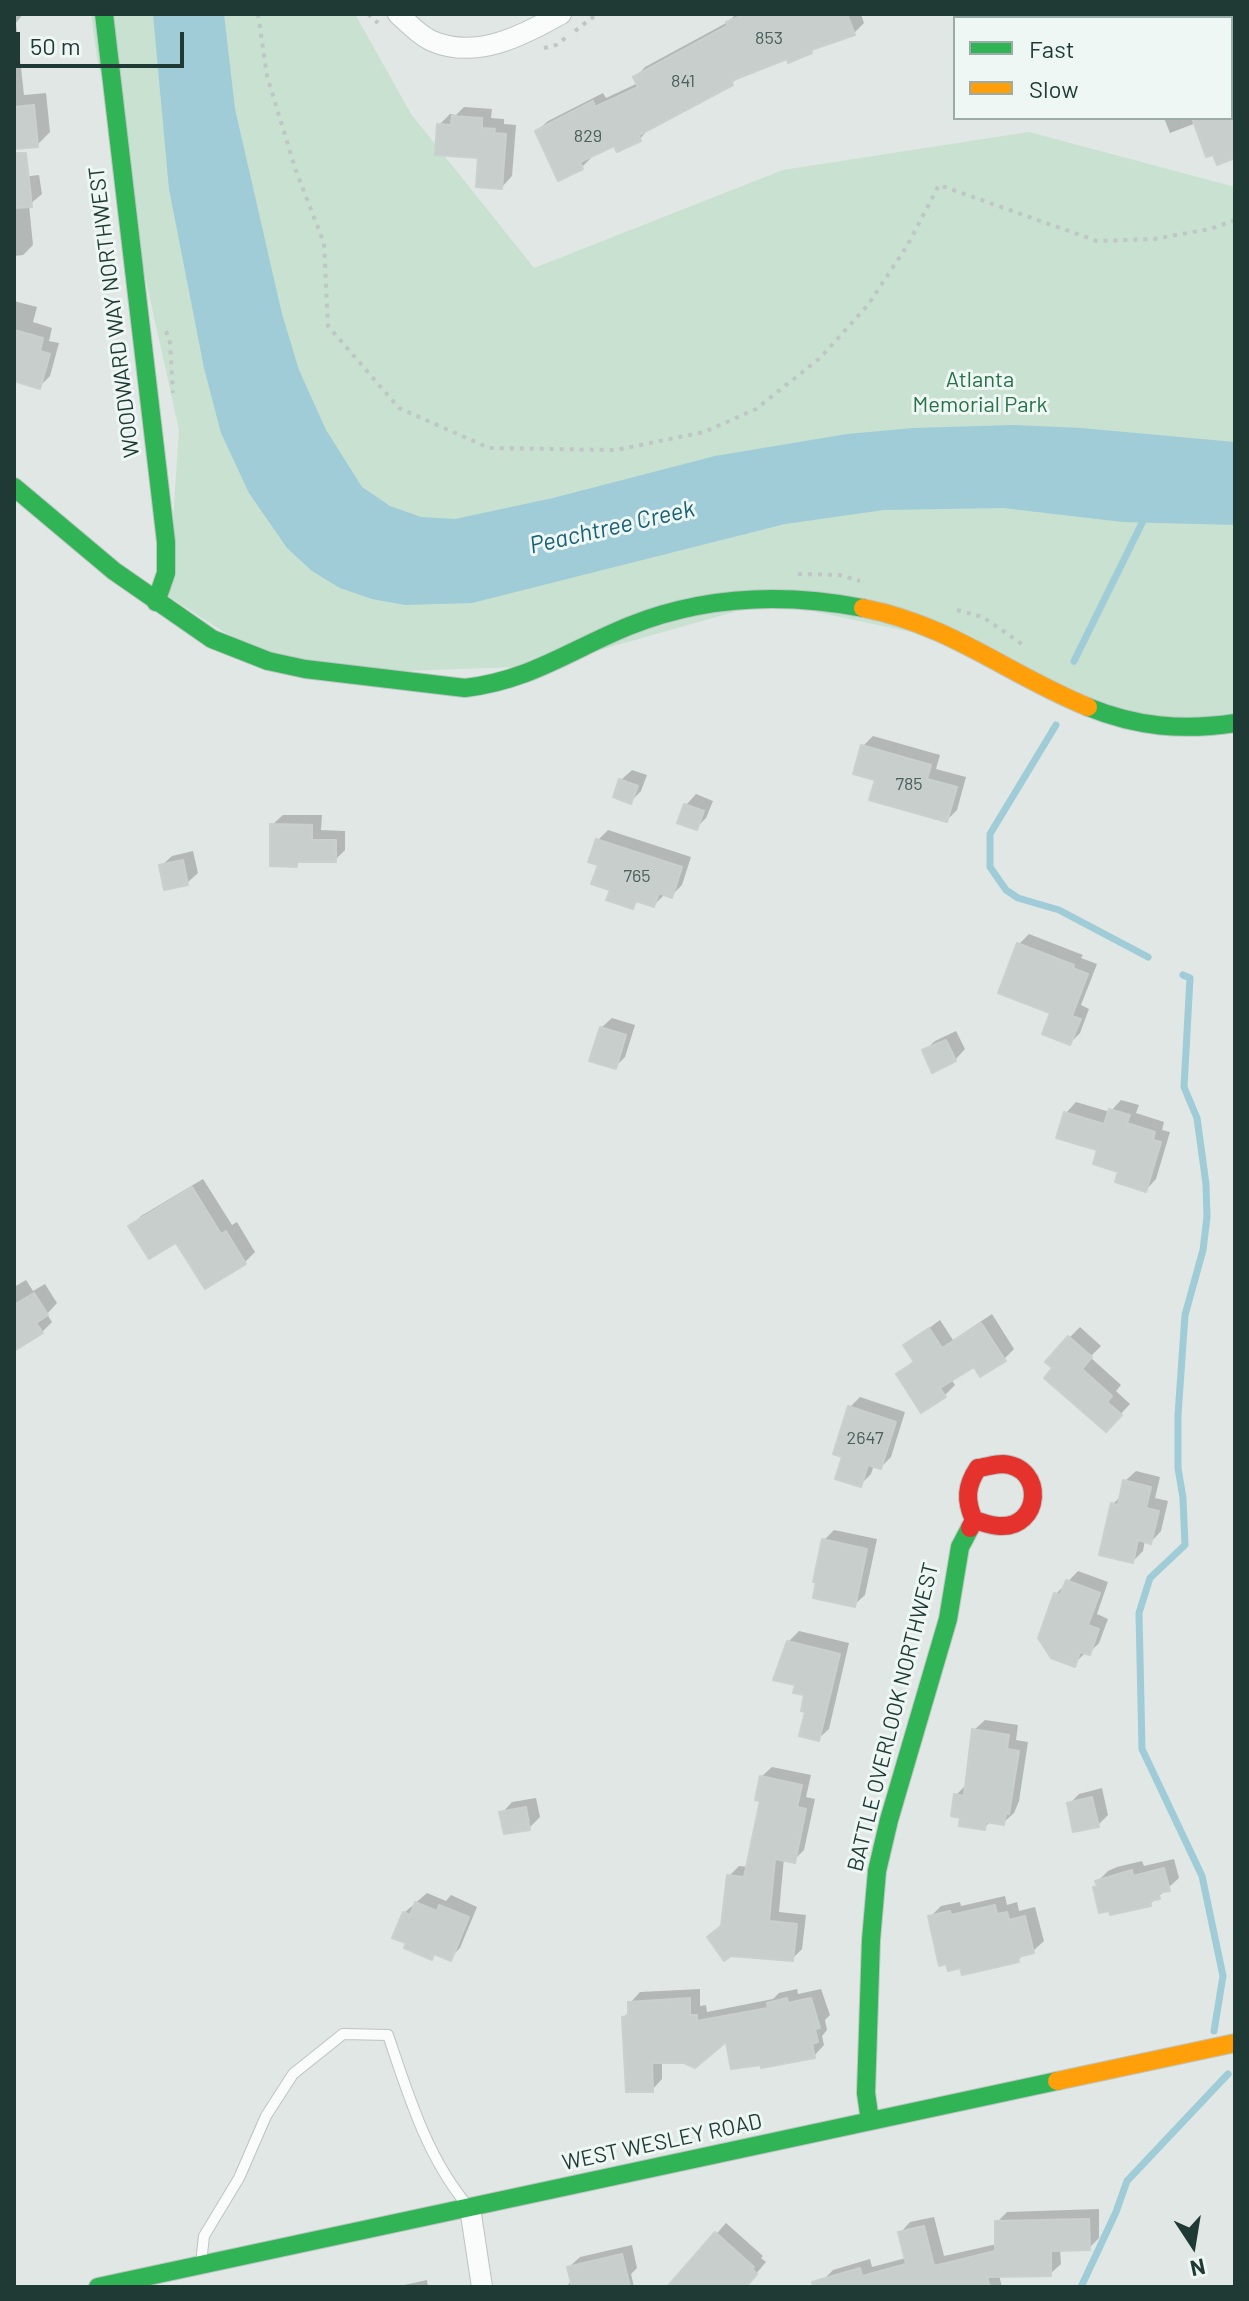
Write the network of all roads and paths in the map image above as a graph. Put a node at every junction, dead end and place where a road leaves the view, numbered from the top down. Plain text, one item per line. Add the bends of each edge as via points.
1 (104, 14) edge
2 (258, 14) edge
3 (398, 14) edge
4 (561, 14) edge
5 (1235, 220) edge
6 (165, 329) dead end
7 (174, 404) dead end
8 (14, 487) edge
9 (794, 573) dead end
10 (871, 584) dead end
11 (156, 602) junction
12 (947, 608) dead end
13 (1033, 652) dead end
14 (1235, 723) edge
15 (974, 1520) dead end
16 (1235, 2043) edge
17 (870, 2121) junction
18 (470, 2208) junction
19 (201, 2265) junction
20 (98, 2287) edge
21 (482, 2287) edge

1 - 11 street, WOODWARD WAY NORTHWEST via 166,542 166,573
2 - 5 path via 267,76 324,243 328,326 399,408 489,448 616,450 704,432 756,409 820,358 868,305 939,185 1097,241 1154,239
3 - 4 street via 429,40 456,49 485,47
6 - 7 path
8 - 11 street
9 - 10 path via 840,575
11 - 14 street via 212,639 268,661 465,688 522,679 629,626 682,608 749,597 817,600 920,622 1087,708 1137,725 1180,730
12 - 13 path via 983,617
15 - 17 street, BATTLE OVERLOOK NORTHWEST via 960,1547 948,1619 877,1871 866,2093
16 - 17 street, WEST WESLEY ROAD
17 - 18 street, WEST WESLEY ROAD
18 - 19 street, WEST WESLEY ROAD
18 - 19 lane via 453,2188 414,2112 388,2035 343,2034 293,2074 266,2116 239,2178 204,2236
18 - 21 street
19 - 20 street, WEST WESLEY ROAD

